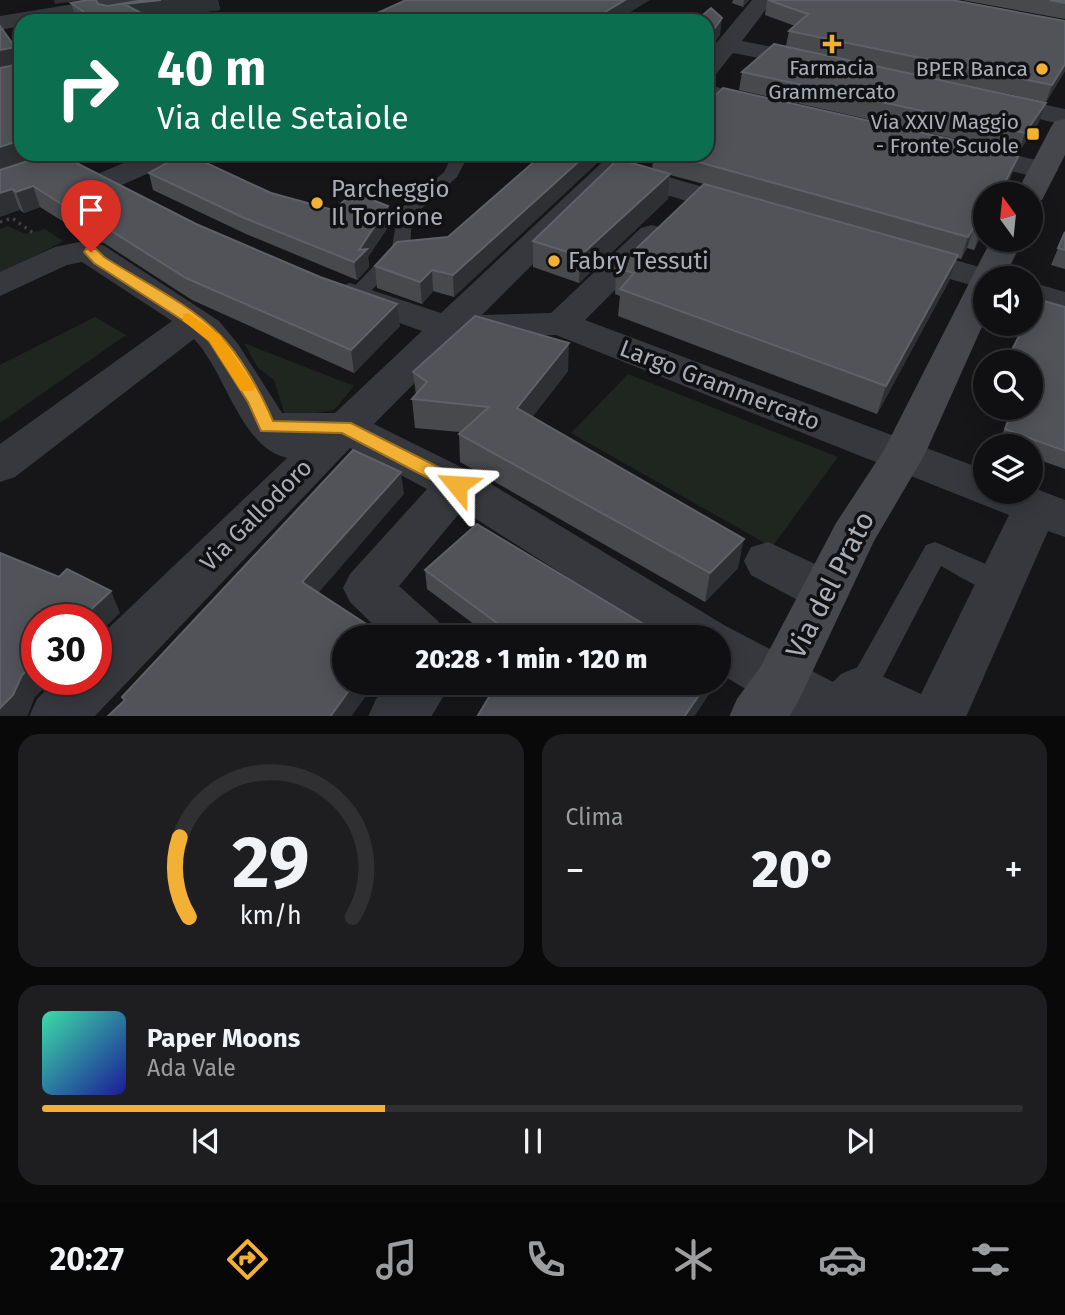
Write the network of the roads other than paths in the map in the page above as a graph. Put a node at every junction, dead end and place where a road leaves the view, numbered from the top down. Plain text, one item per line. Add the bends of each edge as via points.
1 (135, 0) edge
2 (763, 0) edge
3 (158, 5) dead end
4 (53, 14) edge
5 (114, 14) edge
6 (729, 45) junction
7 (714, 61) edge
8 (842, 69) edge
9 (714, 95) edge
10 (967, 96) edge
11 (794, 113) edge
12 (1065, 117) edge
13 (1065, 127) edge
14 (943, 147) edge
15 (53, 161) edge
16 (73, 161) edge
17 (153, 161) edge
18 (458, 161) edge
19 (619, 162) edge
20 (106, 181) junction
21 (1037, 182) edge
22 (0, 183) edge
23 (694, 194) junction
24 (141, 200) edge
25 (770, 216) edge
26 (873, 246) edge
27 (973, 276) edge
28 (324, 284) edge
29 (0, 286) edge
30 (356, 296) junction
31 (1043, 297) edge
32 (1065, 303) edge
33 (973, 307) edge
34 (195, 321) junction
35 (561, 324) junction
36 (448, 327) junction
37 (267, 427) junction
38 (345, 427) junction
39 (903, 454) junction
40 (309, 462) junction
41 (0, 466) edge
42 (973, 482) edge
43 (457, 485) junction
44 (1033, 506) edge
45 (768, 561) dead end
46 (1001, 583) junction
47 (825, 591) junction
48 (407, 625) edge
49 (684, 625) edge
50 (731, 659) edge
51 (112, 661) edge
52 (78, 695) edge
53 (414, 695) edge
54 (768, 700) edge
55 (847, 708) edge
56 (57, 716) edge
57 (396, 716) edge
58 (911, 716) edge
59 (938, 716) edge

1 - 4 street
2 - 6 street
3 - 5 street
6 - 7 street
6 - 8 street
9 - 11 street
10 - 12 street
13 - 21 main road
14 - 21 street
15 - 22 street
16 - 20 street
17 - 20 street
18 - 30 lane via 451,174 404,215 401,248
19 - 23 street
19 - 36 street, Via Gallodoro
20 - 24 street
23 - 25 street
23 - 35 street
26 - 27 street
28 - 30 street
29 - 34 street via 62,256 91,252
30 - 36 street
31 - 32 street
33 - 39 main road, Via del Prato
34 - 37 street via 214,338
34 - 41 street
35 - 36 street, Largo Grammercato
35 - 39 street, Largo Grammercato
36 - 38 street, Via Gallodoro
37 - 38 street
37 - 40 street
38 - 40 street, Via Gallodoro
38 - 43 street
39 - 42 street, Largo Grammercato
39 - 47 main road, Via del Prato
40 - 51 street, Via Gallodoro
43 - 48 street via 368,588
43 - 49 street
44 - 46 street
45 - 47 street
46 - 55 lane via 935,552
46 - 59 street
47 - 54 main road, Via del Prato
50 - 54 street
52 - 56 street, Via Gallodoro
53 - 57 street
54 - 55 street
55 - 58 street

